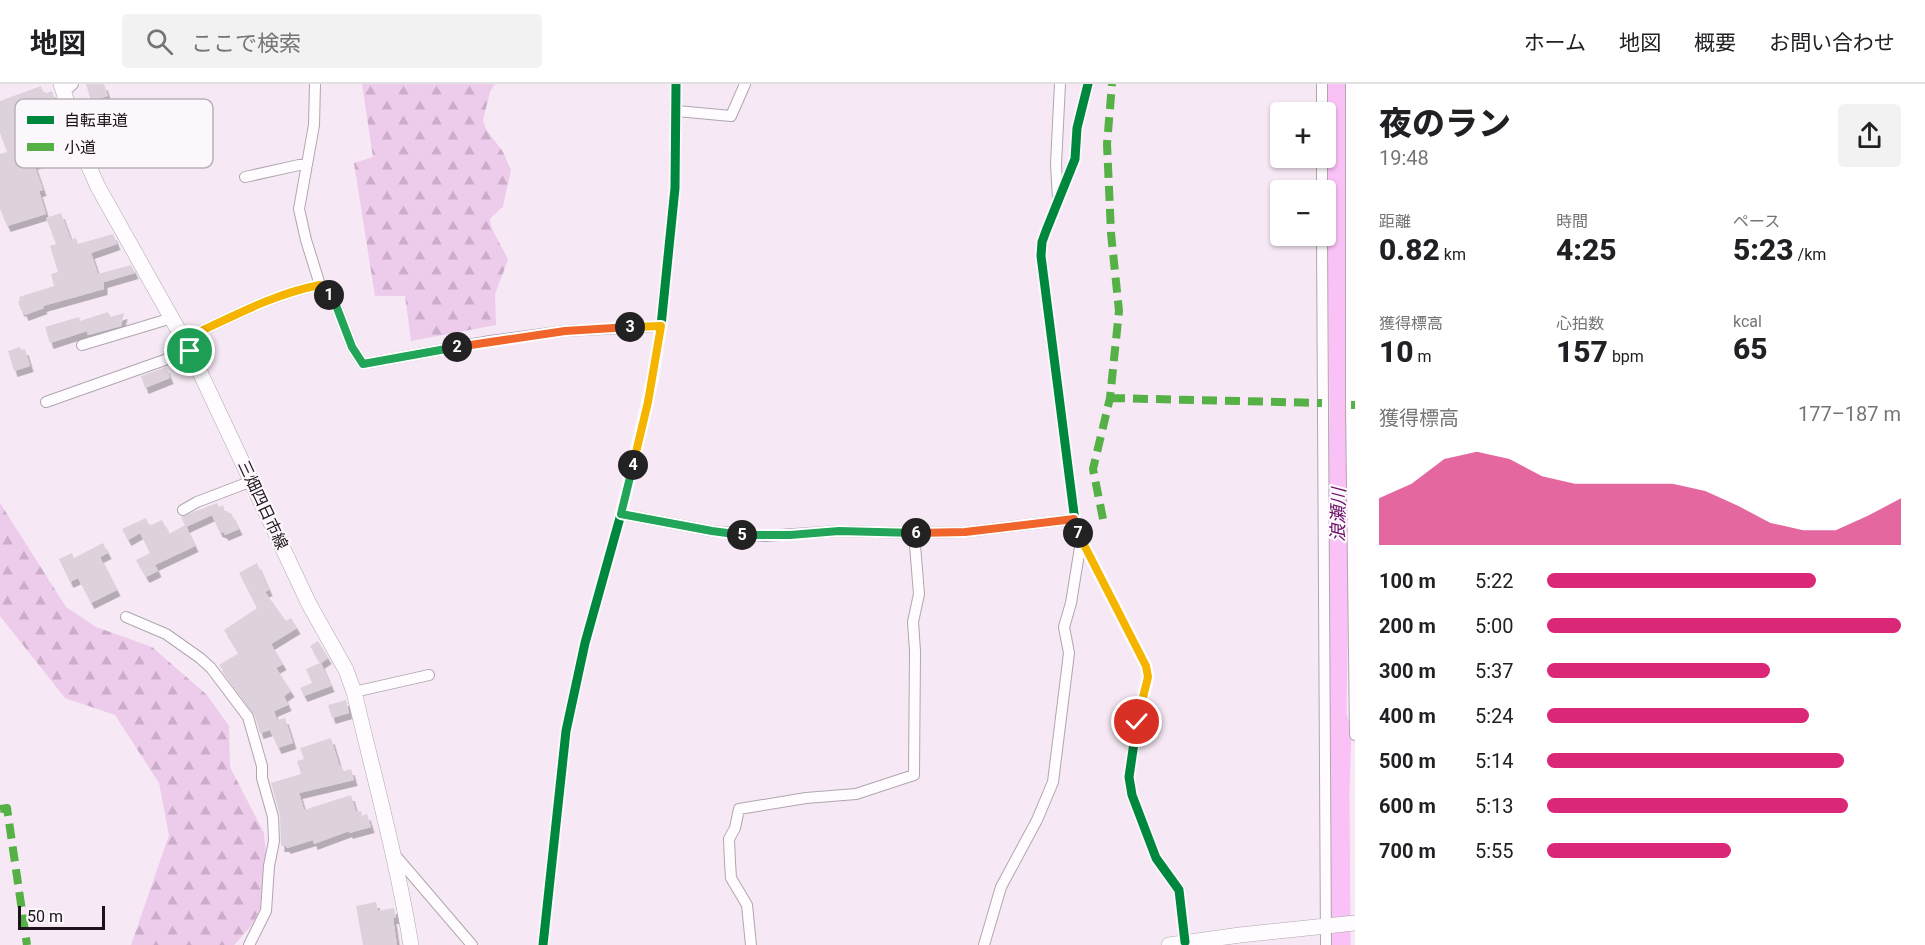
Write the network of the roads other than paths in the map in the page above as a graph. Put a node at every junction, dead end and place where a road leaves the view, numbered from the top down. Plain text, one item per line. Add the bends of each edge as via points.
1 (315, 84) edge
2 (676, 84) edge
3 (745, 84) edge
4 (1060, 84) edge
5 (1088, 84) edge
6 (1322, 84) edge
7 (1351, 84) edge
8 (1322, 102) edge
9 (676, 111) junction
10 (307, 165) junction
11 (89, 168) edge
12 (245, 177) dead end
13 (1058, 199) junction
14 (1322, 246) edge
15 (320, 285) junction
16 (172, 318) junction
17 (661, 326) junction
18 (82, 345) dead end
19 (187, 345) junction
20 (46, 402) dead end
21 (252, 481) junction
22 (183, 510) dead end
23 (621, 514) junction
24 (1074, 519) junction
25 (914, 533) junction
26 (1081, 541) junction
27 (126, 617) dead end
28 (429, 675) dead end
29 (354, 692) junction
30 (1355, 735) edge
31 (393, 853) junction
32 (1354, 923) edge
33 (1327, 926) junction
34 (1185, 942) junction
35 (249, 945) edge
36 (411, 945) edge
37 (472, 945) edge
38 (543, 945) edge
39 (751, 945) edge
40 (984, 945) edge
41 (1169, 945) edge
42 (1326, 945) edge

1 - 10 street via 314,125
2 - 9 street
3 - 9 street via 731,116
4 - 13 street
5 - 13 street via 1077,128 1075,159
6 - 8 street
7 - 30 street
9 - 17 street via 675,188
10 - 12 street
10 - 15 street via 299,209
11 - 16 main road, 三畑四日市線
13 - 24 street via 1042,242 1041,256
14 - 33 street
15 - 17 street via 334,300 352,347 363,364 565,331
15 - 19 street via 265,301
16 - 18 street
16 - 19 main road, 三畑四日市線
17 - 23 street via 648,402
19 - 20 street
19 - 21 main road, 三畑四日市線
21 - 22 street
21 - 29 main road, 三畑四日市線
23 - 25 street via 748,535
23 - 38 street via 566,731
24 - 25 street via 965,532
24 - 26 street
25 - 39 street via 919,594 913,622 914,775 856,794 739,809 729,839 731,878 747,905
26 - 34 street via 1146,666 1148,677 1129,777 1156,858 1179,890
26 - 40 street via 1064,627 1069,653 1053,782 1042,812 1001,887
27 - 35 street via 166,633 200,658 248,717 273,818 274,841 266,911
28 - 29 street
29 - 31 main road, 三畑四日市線
31 - 36 main road, 三畑四日市線
31 - 37 street
32 - 33 main road
33 - 34 main road
33 - 42 street
34 - 41 main road

